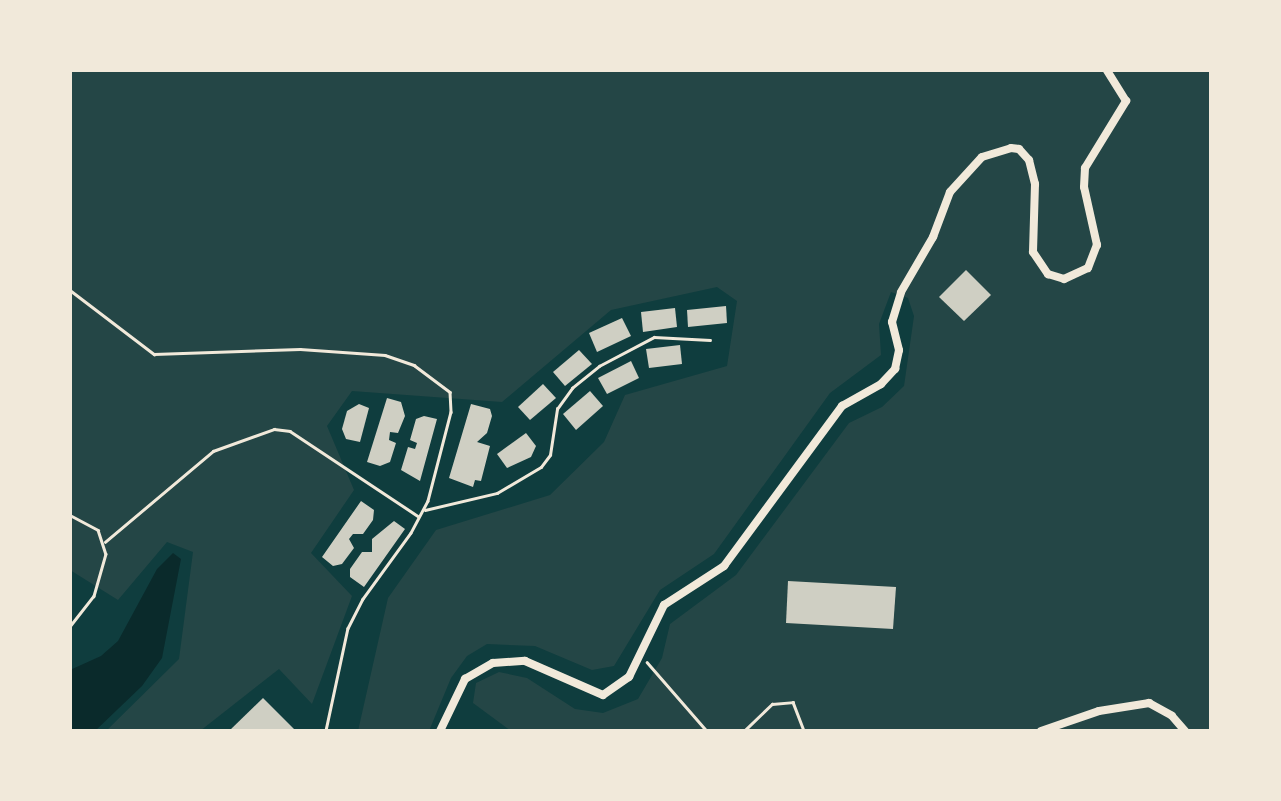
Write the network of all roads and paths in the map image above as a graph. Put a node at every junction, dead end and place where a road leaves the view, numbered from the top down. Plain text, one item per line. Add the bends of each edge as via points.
1 (1107, 70) edge
2 (70, 290) edge
3 (710, 340) dead end
4 (423, 510) junction
5 (70, 515) edge
6 (420, 516) junction
7 (105, 542) junction
8 (70, 627) edge
9 (639, 654) junction
10 (326, 731) edge
11 (440, 731) edge
12 (707, 731) edge
13 (744, 731) edge
14 (804, 731) edge
15 (1041, 731) edge
16 (1185, 731) edge

1 - 9 street via 1126,102 1085,168 1097,245 1088,268 1064,279 1037,263 1035,184 1019,149 998,149 966,170 901,292 892,322 899,350 895,369 842,406 724,566 664,604
2 - 4 lane via 154,354 300,349 385,355 414,365 450,392 451,412
3 - 4 lane via 654,337 600,366 557,409 542,467 497,493
4 - 6 lane
5 - 7 lane via 98,530
6 - 7 lane via 290,430 274,429 213,452
6 - 10 lane via 348,628
7 - 8 lane via 94,596
9 - 11 street via 629,677 602,696 525,661 478,668 453,698
9 - 12 path
13 - 14 path via 772,704 793,702
15 - 16 street via 1148,703

